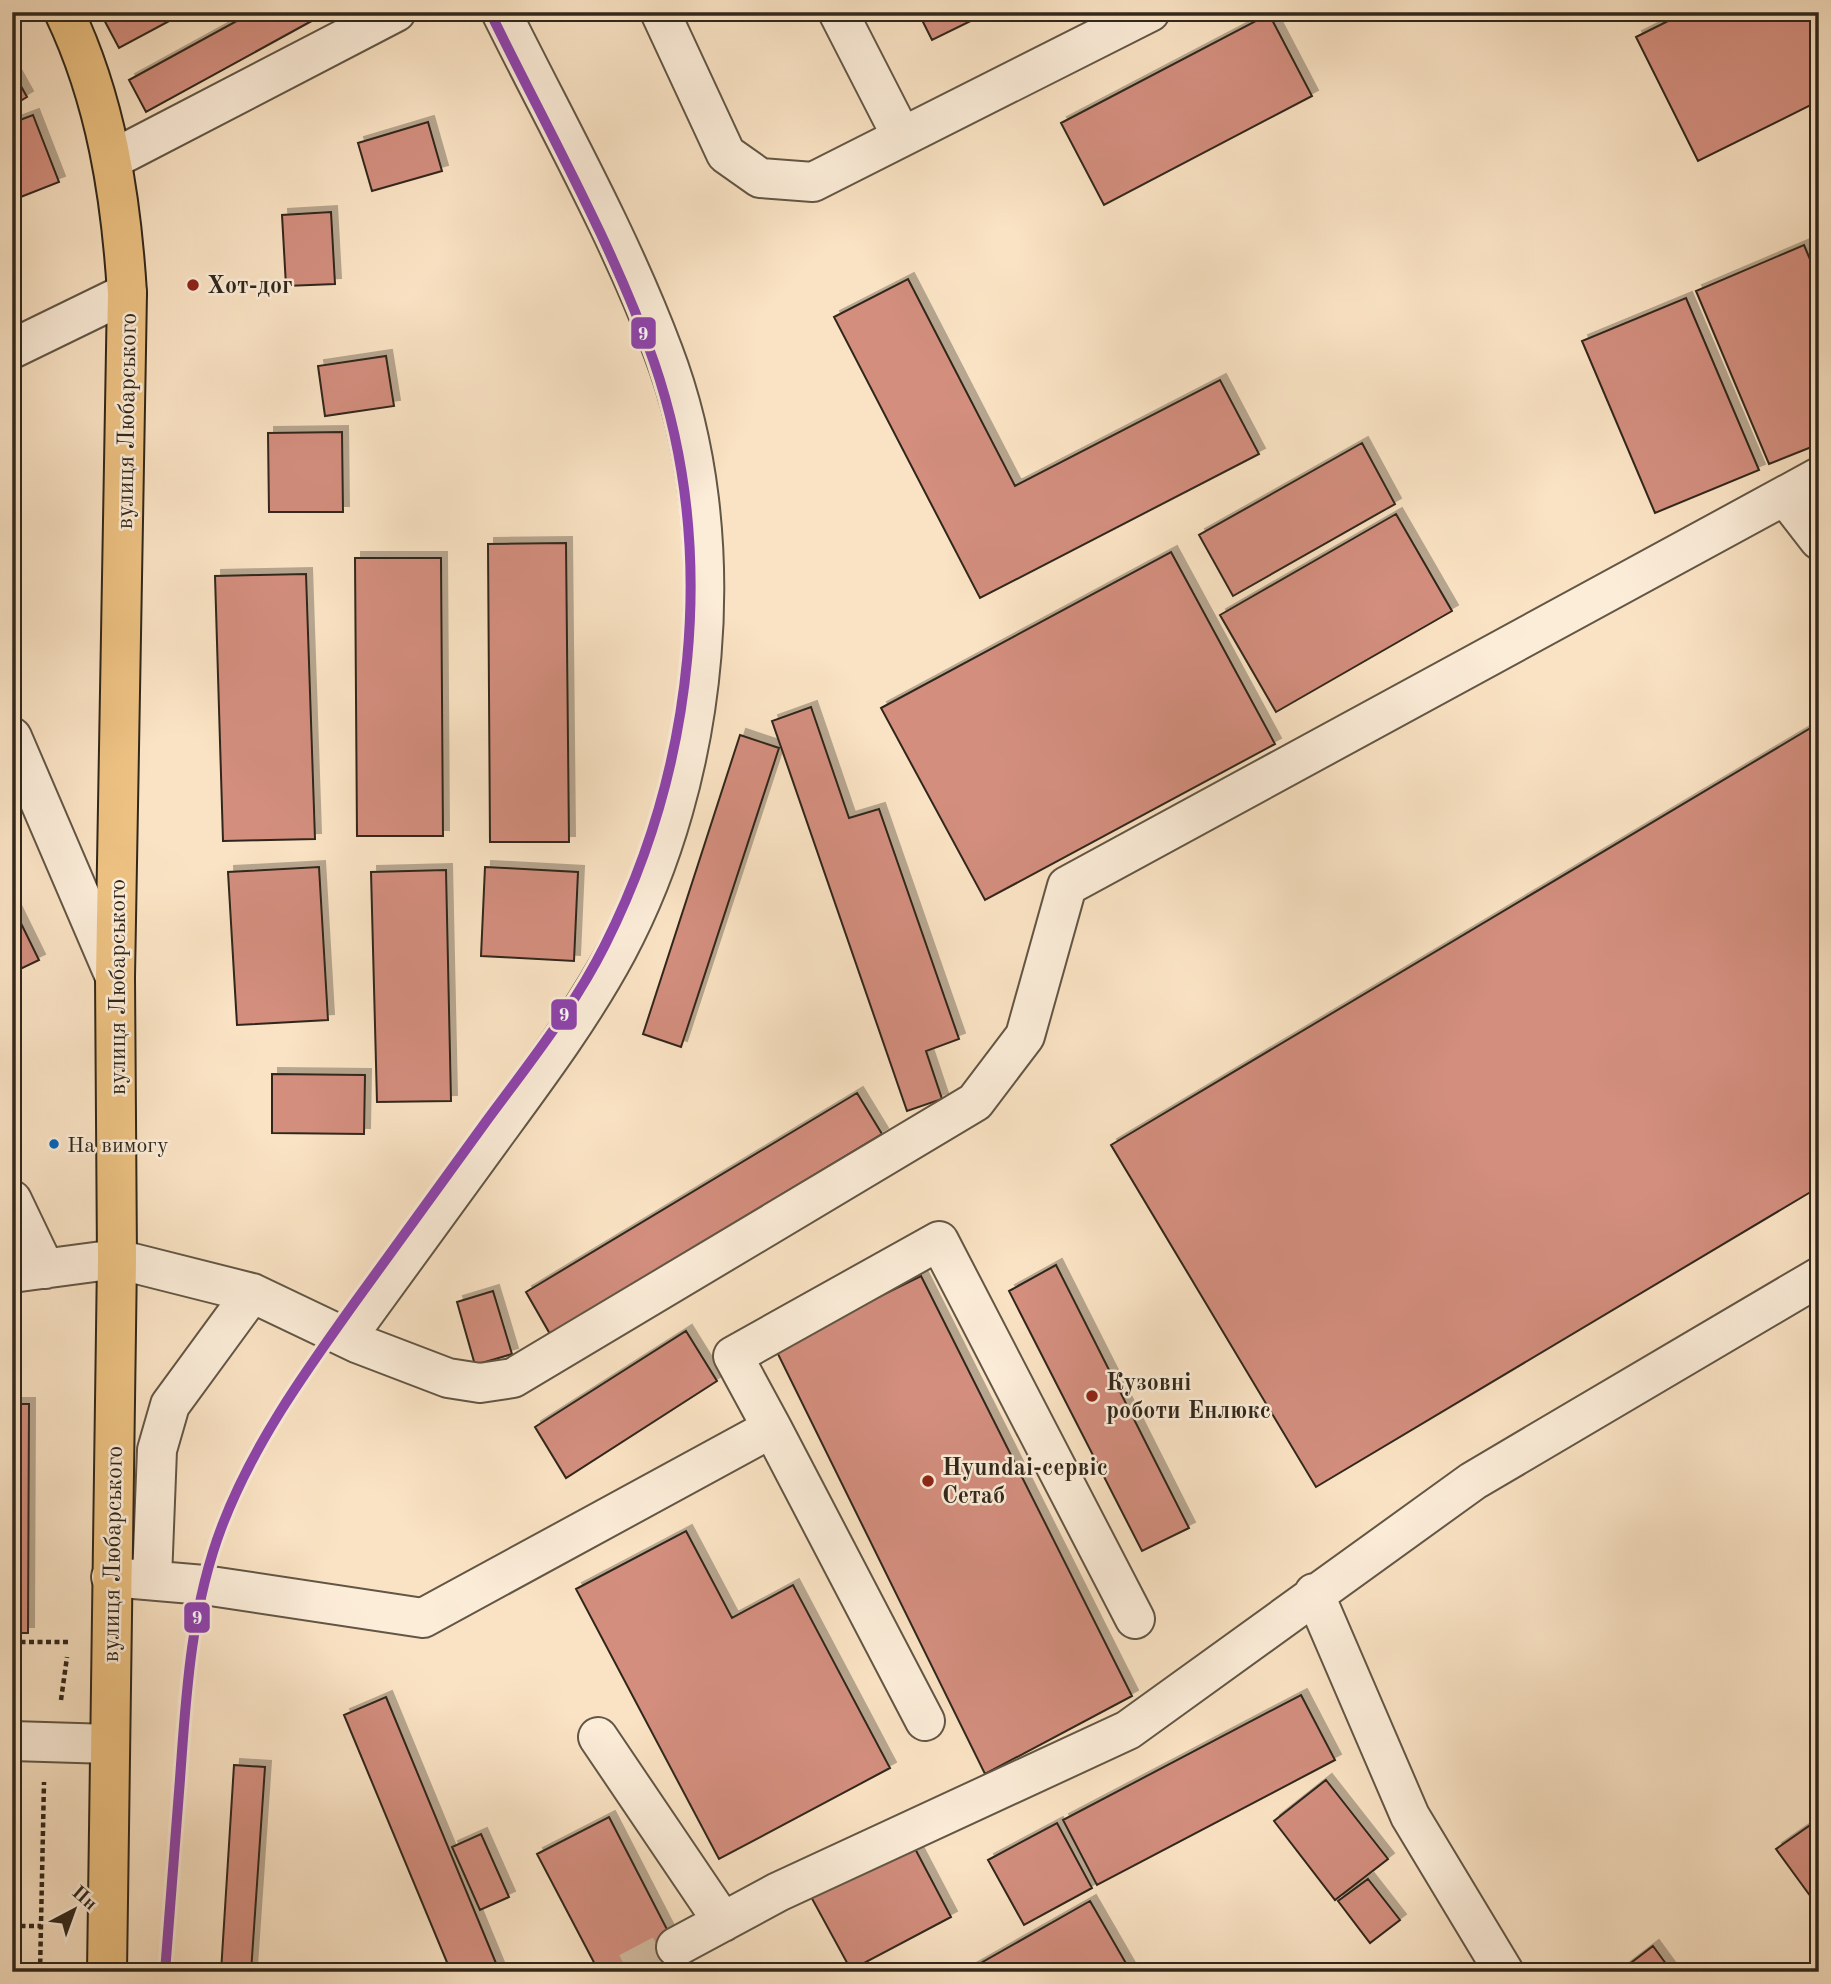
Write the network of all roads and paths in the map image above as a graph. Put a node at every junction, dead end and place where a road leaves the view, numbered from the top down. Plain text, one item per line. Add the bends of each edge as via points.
1 (64, 12) edge
2 (396, 12) edge
3 (501, 12) edge
4 (660, 12) edge
5 (838, 12) edge
6 (1150, 12) edge
7 (902, 137) junction
8 (113, 159) junction
9 (127, 293) junction
10 (12, 349) edge
11 (1819, 477) edge
12 (1785, 496) junction
13 (1819, 540) edge
14 (12, 737) edge
15 (115, 977) junction
16 (12, 1200) edge
17 (117, 1259) junction
18 (29, 1271) edge
19 (1819, 1277) edge
20 (252, 1293) junction
21 (347, 1337) junction
22 (772, 1428) junction
23 (111, 1577) junction
24 (152, 1579) junction
25 (1314, 1593) junction
26 (1135, 1619) dead end
27 (12, 1642) edge
28 (44, 1642) dead end
29 (69, 1642) dead end
30 (925, 1721) dead end
31 (598, 1737) dead end
32 (28, 1741) edge
33 (110, 1744) junction
34 (723, 1922) junction
35 (12, 1926) edge
36 (41, 1926) junction
37 (676, 1947) tunnel mouth
38 (40, 1972) edge
39 (107, 1972) edge
40 (1504, 1972) edge

1 - 8 main road, вулиця Любарського via 84,60
2 - 8 street
3 - 21 street via 633,281 676,390 701,522 704,597 694,718 672,810 619,948 533,1081
4 - 7 street via 726,154 760,178 813,182
5 - 7 street
6 - 7 street
8 - 9 main road, вулиця Любарського
9 - 10 street
9 - 15 main road, вулиця Любарського
11 - 12 street
12 - 13 street
12 - 21 street via 1067,886 1025,1036 975,1102 513,1378 480,1383 448,1378
14 - 15 street
15 - 17 main road, вулиця Любарського
16 - 18 street
17 - 18 street
17 - 20 street
17 - 23 main road, вулиця Любарського
19 - 25 street via 1473,1481
20 - 21 street
20 - 24 street via 170,1405 158,1450
22 - 24 street via 423,1618
22 - 26 street via 733,1356 939,1241
22 - 30 street
23 - 24 street
23 - 33 main road, вулиця Любарського
25 - 34 street via 1128,1730 778,1892
25 - 40 street via 1410,1816
27 - 28 path
29 - 32 path via 60,1716
31 - 34 street
32 - 33 street
32 - 36 path
33 - 39 main road, вулиця Любарського
34 - 37 street
35 - 36 path
36 - 38 path

